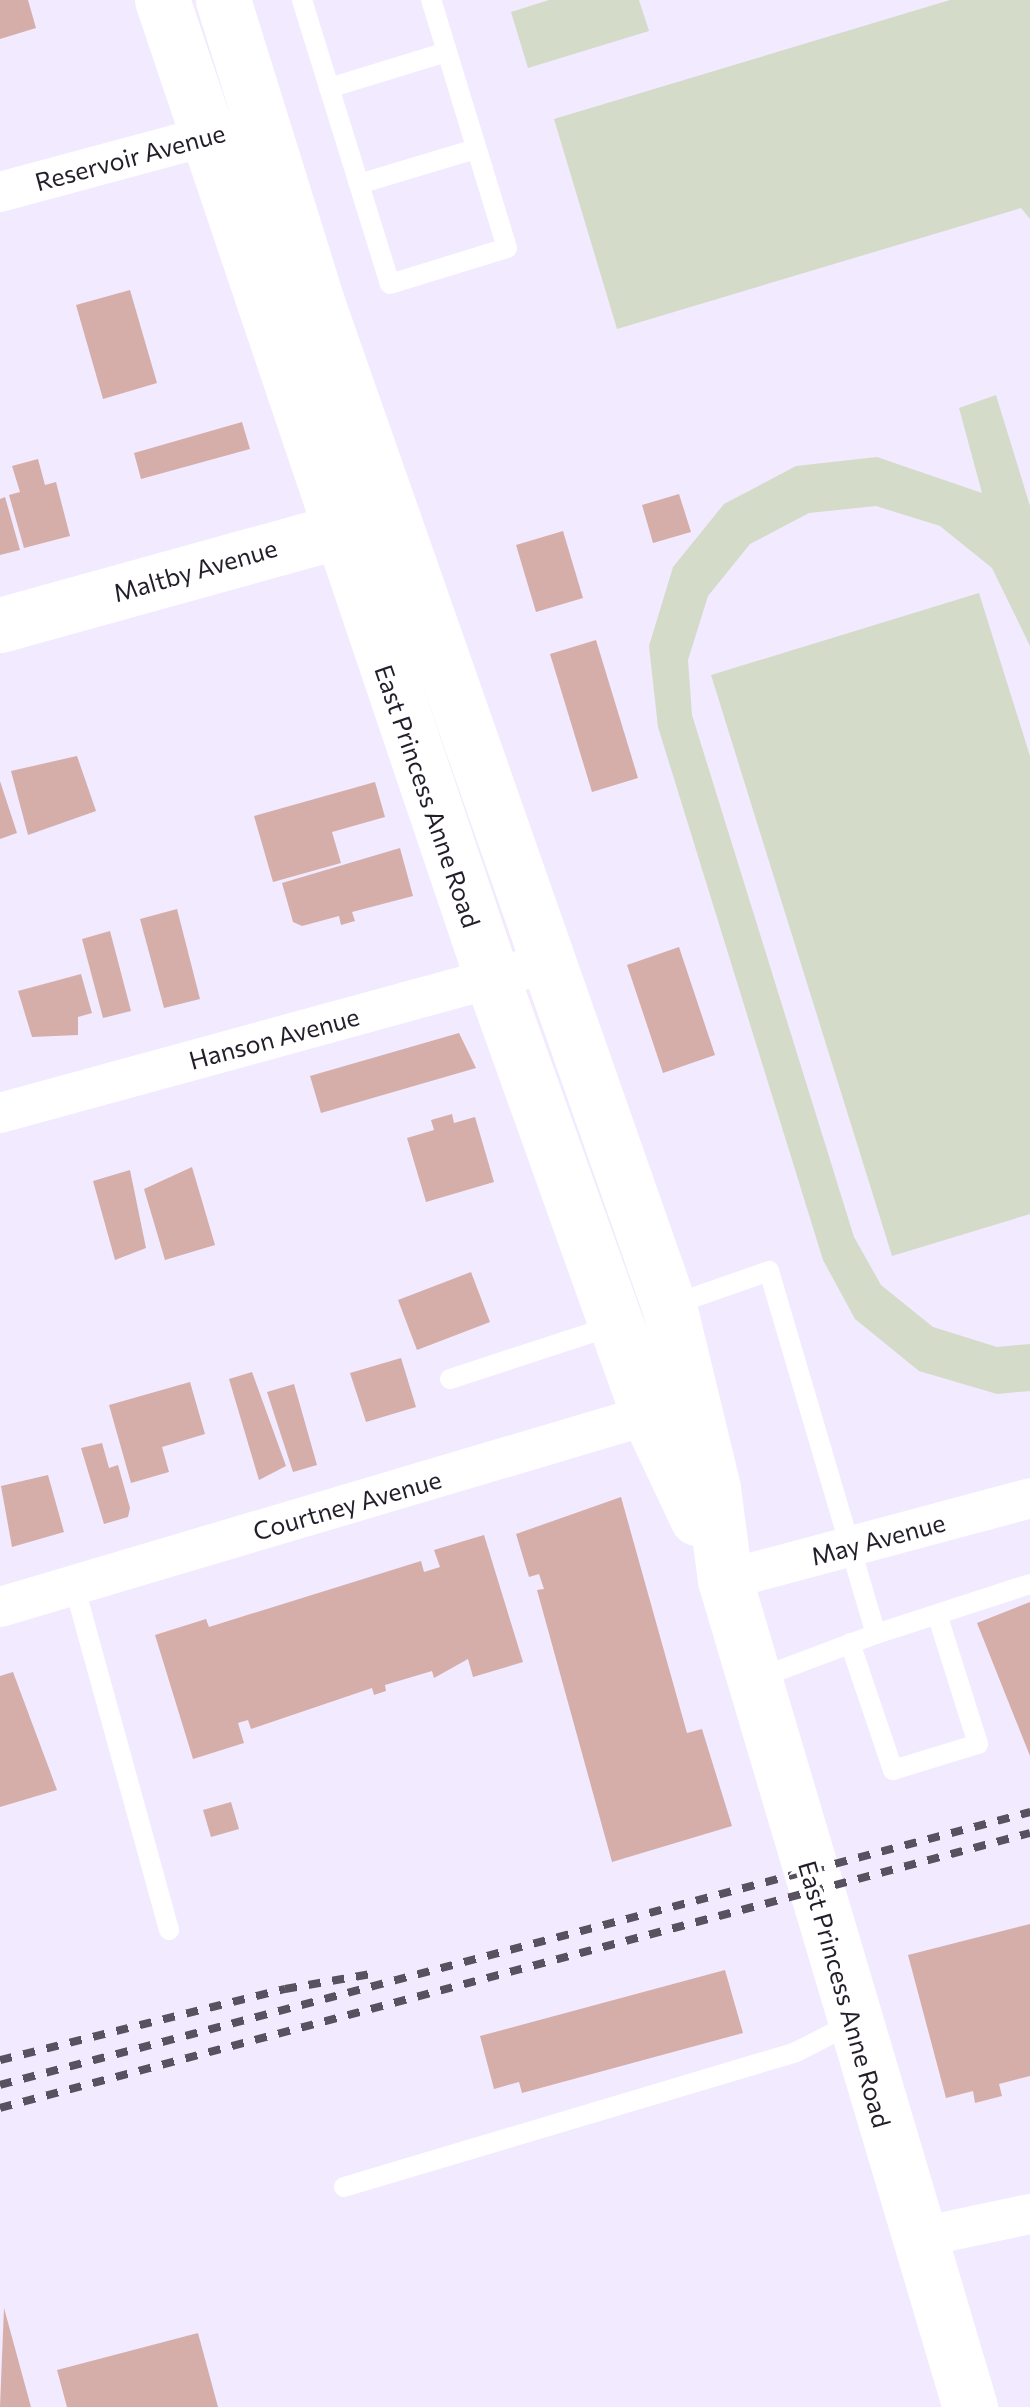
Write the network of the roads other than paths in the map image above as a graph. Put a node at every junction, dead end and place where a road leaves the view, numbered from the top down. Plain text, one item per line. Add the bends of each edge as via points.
1 (162, 0) edge
2 (222, 0) edge
3 (302, 0) edge
4 (431, 0) edge
5 (447, 52) junction
6 (329, 88) junction
7 (260, 120) junction
8 (205, 138) junction
9 (476, 149) junction
10 (359, 184) junction
11 (0, 192) edge
12 (391, 518) junction
13 (336, 531) junction
14 (0, 625) edge
15 (548, 964) junction
16 (492, 978) junction
17 (0, 1113) edge
18 (669, 1306) junction
19 (617, 1324) junction
20 (450, 1379) dead end
21 (672, 1408) junction
22 (1030, 1498) edge
23 (850, 1546) junction
24 (725, 1580) junction
25 (1030, 1584) edge
26 (74, 1585) junction
27 (0, 1607) edge
28 (937, 1614) junction
29 (876, 1634) junction
30 (850, 1644) junction
31 (754, 1680) junction
32 (169, 1930) dead end
33 (854, 2022) junction
34 (344, 2187) dead end
35 (1030, 2214) edge
36 (916, 2238) junction
37 (970, 2407) edge

1 - 8 main road, East Princess Anne Road
2 - 7 main road, East Princess Anne Road
3 - 6 lane
4 - 5 lane
5 - 6 lane
5 - 9 lane
6 - 10 lane
7 - 8 street, Reservoir Avenue
7 - 12 main road, East Princess Anne Road
8 - 11 street, Reservoir Avenue
8 - 13 main road, East Princess Anne Road
9 - 10 lane
9 - 10 lane via 507,248 390,284
12 - 13 main road, Maltby Avenue
12 - 15 main road, East Princess Anne Road
13 - 14 main road, Maltby Avenue
13 - 16 main road, East Princess Anne Road
15 - 16 street, Hanson Avenue
15 - 18 main road, East Princess Anne Road
16 - 17 street, Hanson Avenue
16 - 19 main road, East Princess Anne Road
18 - 21 main road, East Princess Anne Road
18 - 23 lane via 769,1270
19 - 20 lane
19 - 21 main road, East Princess Anne Road
21 - 24 main road, East Princess Anne Road
21 - 26 street, Courtney Avenue
22 - 23 street, May Avenue
23 - 24 street, May Avenue
23 - 29 lane
24 - 31 main road, East Princess Anne Road
25 - 28 lane
26 - 27 street, Courtney Avenue
26 - 32 lane
28 - 29 lane
28 - 30 lane via 978,1744 893,1770
29 - 30 lane
30 - 31 lane
31 - 33 main road, East Princess Anne Road
33 - 34 lane via 796,2052
33 - 36 main road, East Princess Anne Road
35 - 36 street
36 - 37 main road, East Princess Anne Road

